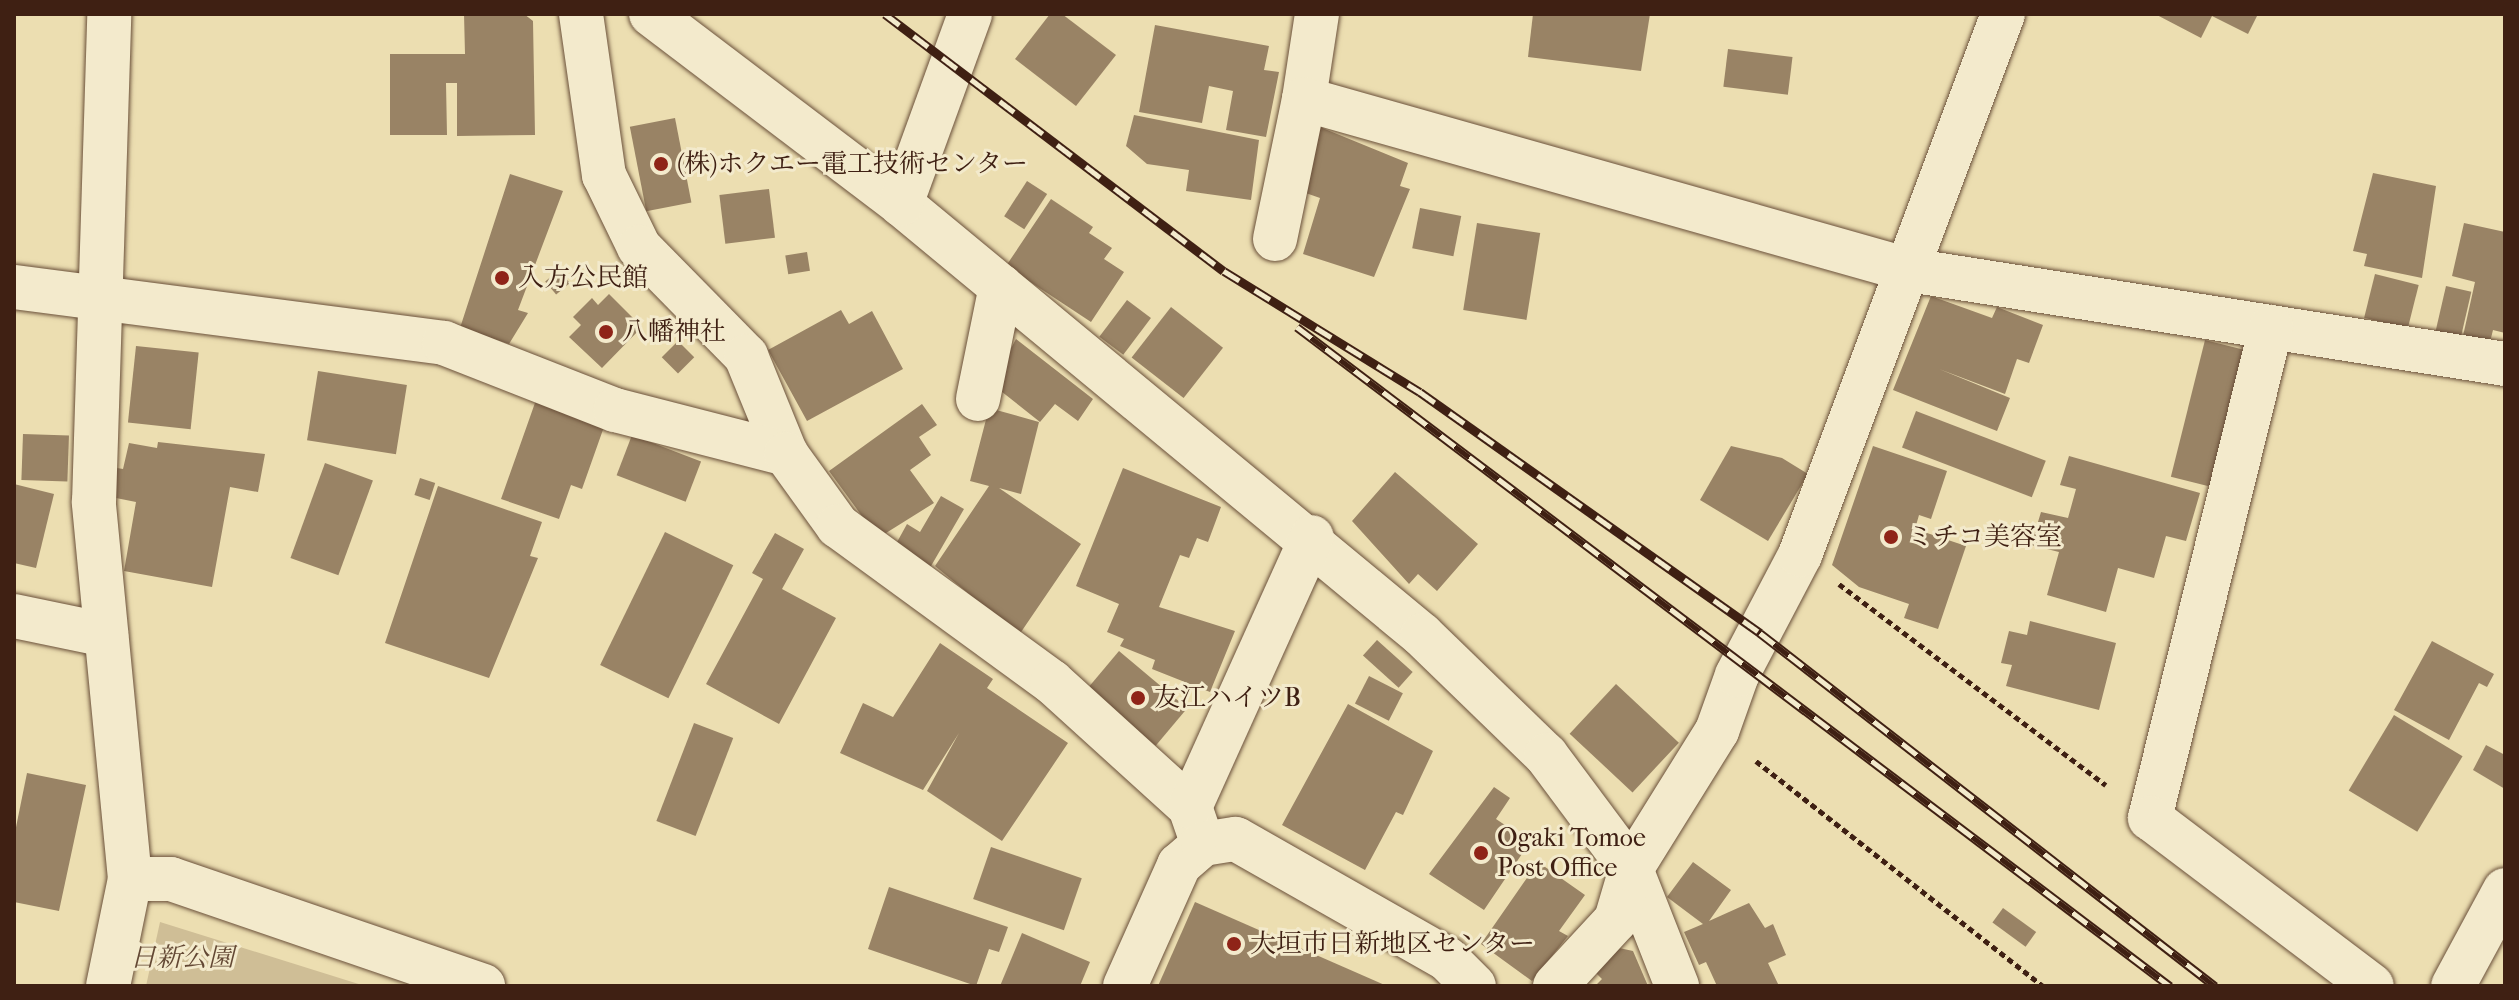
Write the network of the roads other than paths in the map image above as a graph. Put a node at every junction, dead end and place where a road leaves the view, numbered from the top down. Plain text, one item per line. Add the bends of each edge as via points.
1 (109, 14) edge
2 (581, 14) edge
3 (651, 14) edge
4 (970, 14) edge
5 (1317, 14) edge
6 (2003, 14) edge
7 (1304, 99) junction
8 (901, 204) junction
9 (1275, 239) dead end
10 (1909, 270) junction
11 (1001, 286) junction
12 (14, 287) edge
13 (98, 302) junction
14 (2271, 327) junction
15 (2505, 364) edge
16 (978, 399) dead end
17 (786, 454) junction
18 (1312, 537) junction
19 (14, 616) edge
20 (106, 635) junction
21 (1197, 826) junction
22 (1631, 869) junction
23 (130, 879) junction
24 (2505, 890) edge
25 (108, 986) edge
26 (483, 986) edge
27 (1125, 986) edge
28 (1474, 986) edge
29 (1555, 986) edge
30 (1677, 986) edge
31 (2372, 986) edge
32 (2453, 986) edge

1 - 13 street
2 - 17 street via 604,175 639,247 746,356
3 - 8 street
4 - 8 street
5 - 7 street
6 - 10 street
7 - 9 street
7 - 10 street
8 - 11 street
10 - 14 street
10 - 22 street via 1800,555 1737,675 1717,731
11 - 16 street
11 - 18 street
12 - 13 street
13 - 17 street via 444,343 615,410
13 - 20 street via 94,502
14 - 15 street
14 - 31 street via 2150,818
17 - 21 street via 838,526 1052,682
18 - 21 street
18 - 22 street via 1546,755
19 - 20 street
20 - 23 street
21 - 27 street
21 - 28 street via 1236,839 1447,959
22 - 29 street via 1616,920
22 - 30 street
23 - 25 street
23 - 26 street via 171,879
24 - 32 street

